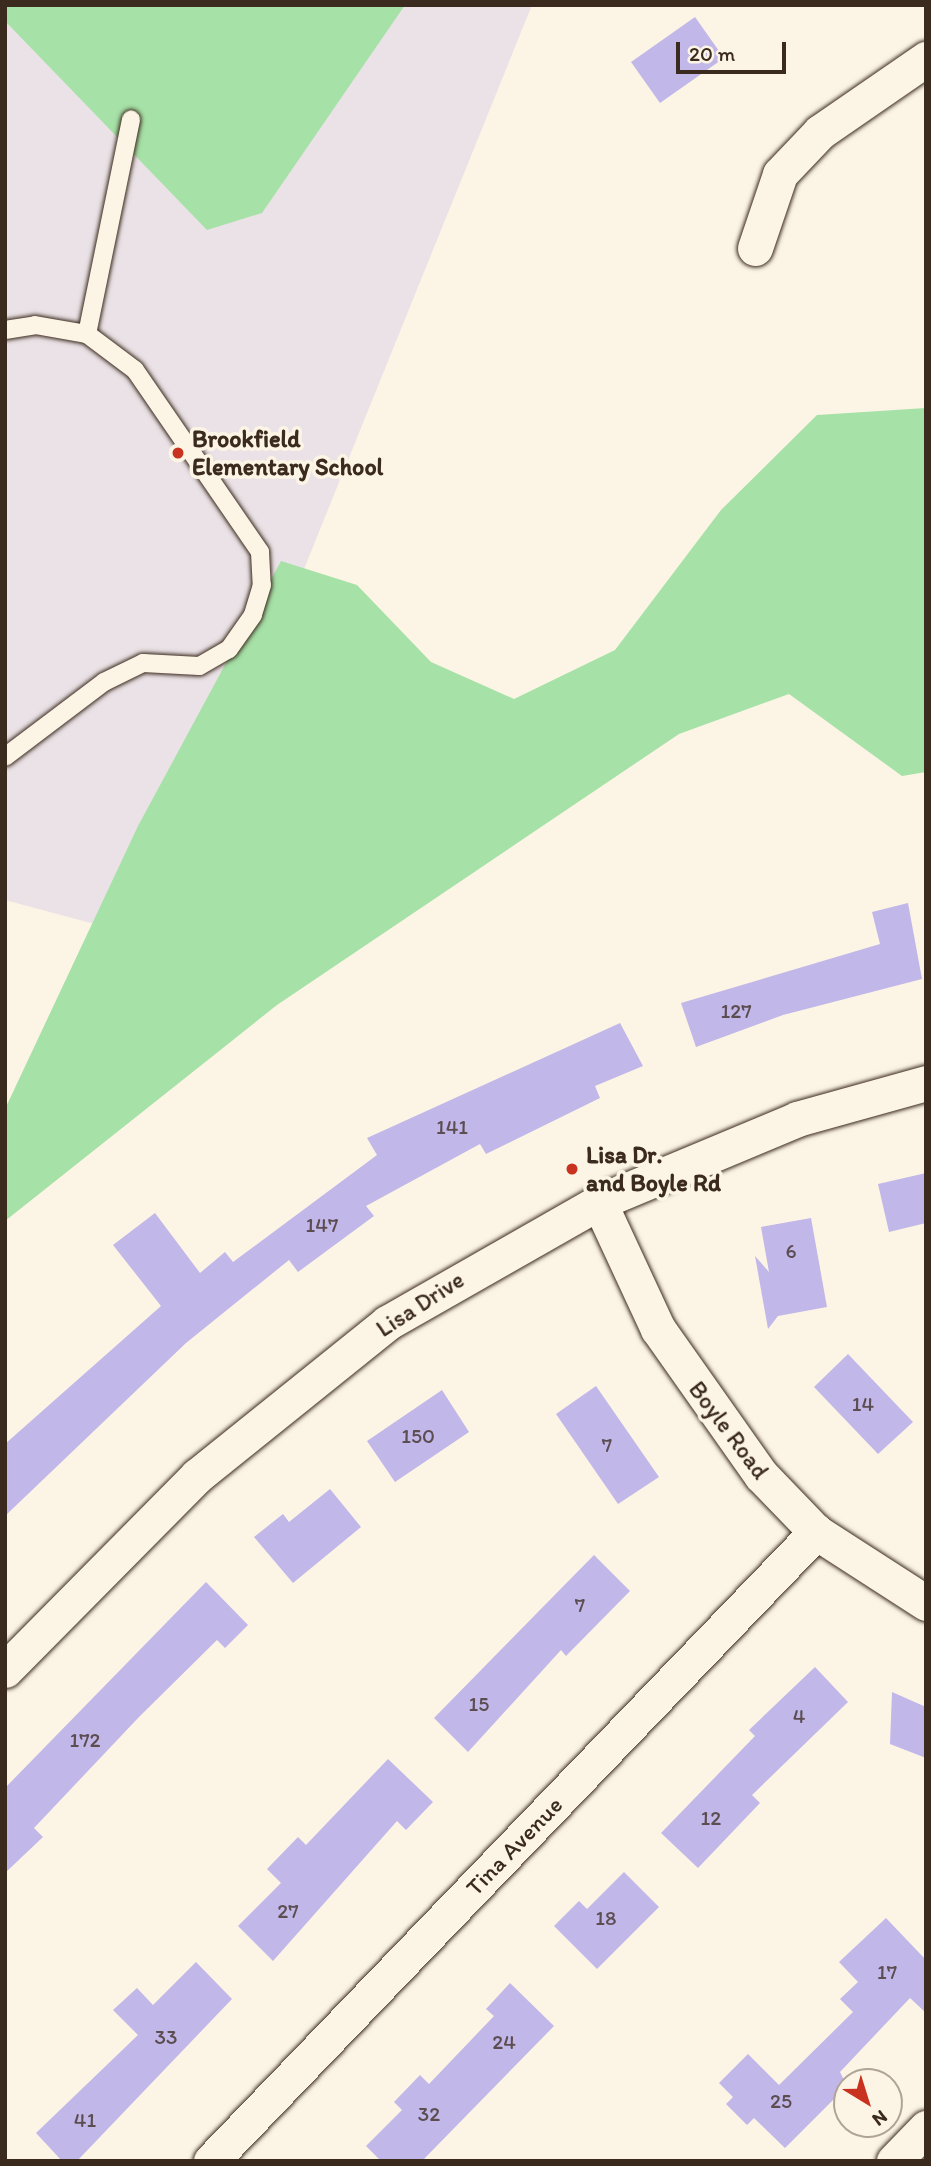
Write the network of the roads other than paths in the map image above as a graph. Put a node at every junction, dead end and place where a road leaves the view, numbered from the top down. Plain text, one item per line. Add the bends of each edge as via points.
1 (926, 59) edge
2 (131, 119) dead end
3 (755, 248) dead end
4 (5, 330) edge
5 (87, 334) junction
6 (5, 757) edge
7 (926, 1083) edge
8 (599, 1202) junction
9 (816, 1532) junction
10 (926, 1603) edge
11 (5, 1670) edge
12 (926, 2128) edge
13 (211, 2161) edge
14 (894, 2161) edge

1 - 3 street via 820,132 780,174
2 - 5 lane
4 - 5 lane via 35,325
5 - 6 lane via 135,370 260,552 262,585 253,615 229,649 199,666 143,663 104,682
7 - 8 street, Lisa Drive via 784,1124
8 - 9 street, Boyle Road via 658,1329 691,1381 761,1475
8 - 11 street, Lisa Drive via 492,1257 291,1394 197,1476
9 - 10 street, Boyle Road
9 - 13 street, Tina Avenue
12 - 14 street

